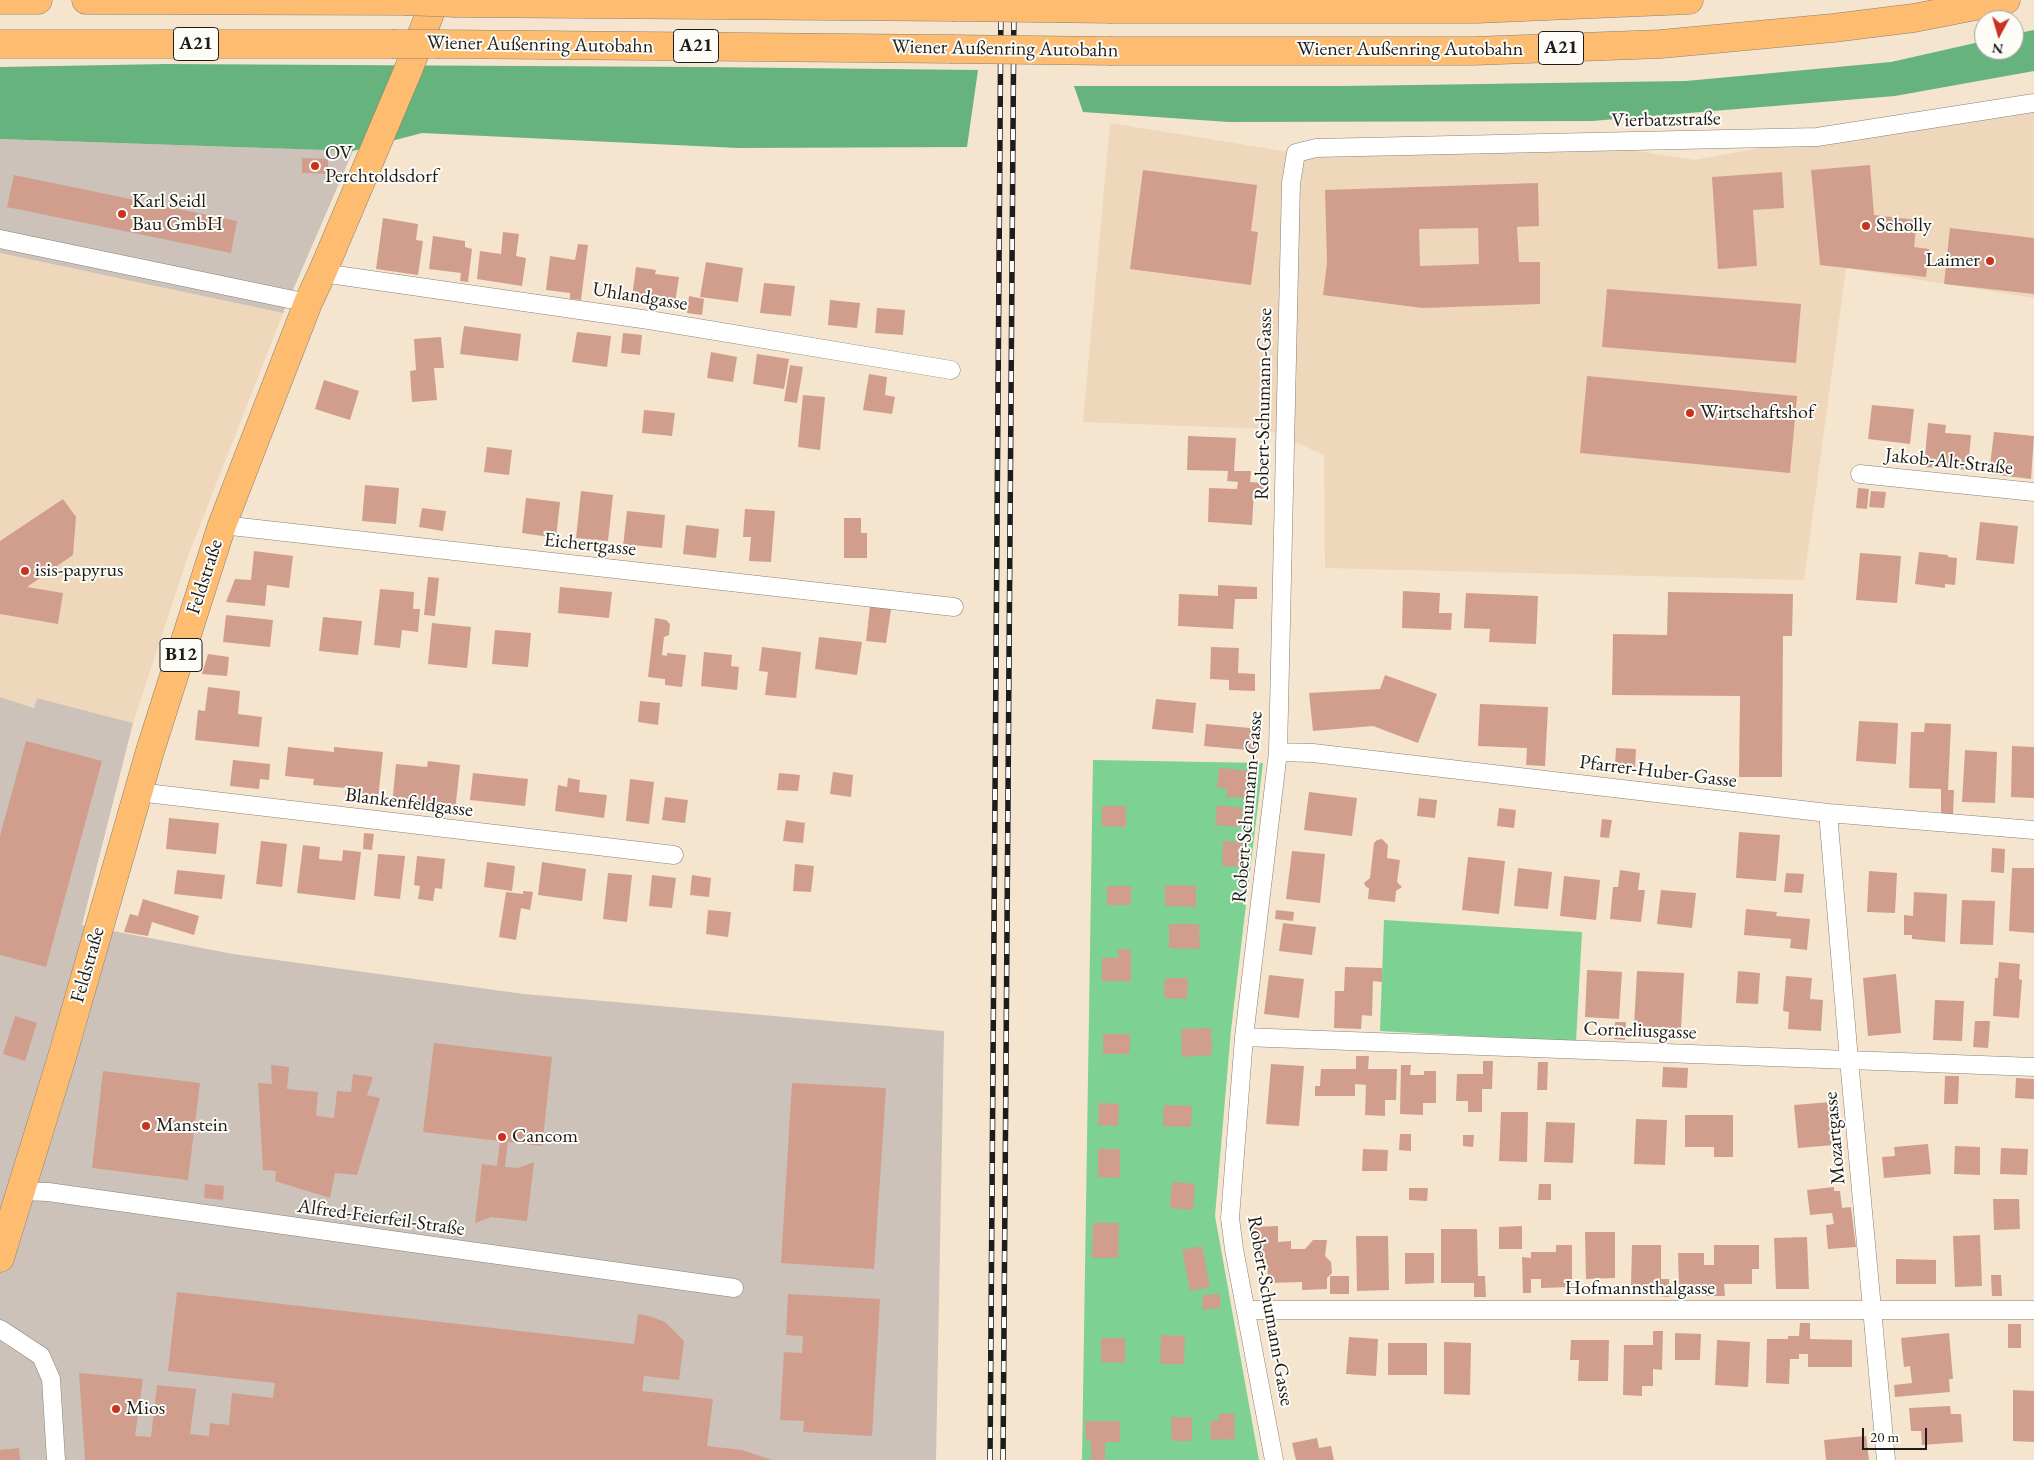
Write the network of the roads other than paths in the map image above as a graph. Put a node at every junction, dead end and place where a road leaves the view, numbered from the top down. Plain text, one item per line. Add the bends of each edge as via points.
1 (0, 0) edge
2 (38, 0) edge
3 (86, 0) edge
4 (1689, 0) edge
5 (2006, 0) edge
6 (446, 1) edge
7 (0, 44) edge
8 (2034, 103) edge
9 (1296, 152) joint
10 (0, 239) edge
11 (322, 273) junction
12 (308, 303) junction
13 (951, 370) dead end
14 (1860, 474) dead end
15 (2034, 492) edge
16 (222, 526) junction
17 (954, 607) dead end
18 (1278, 752) junction
19 (138, 792) junction
20 (1828, 813) junction
21 (2034, 830) edge
22 (674, 855) dead end
23 (1244, 1037) junction
24 (1849, 1060) junction
25 (2034, 1067) edge
26 (21, 1191) junction
27 (0, 1258) edge
28 (734, 1288) dead end
29 (1246, 1310) junction
30 (1872, 1310) junction
31 (2034, 1310) edge
32 (0, 1329) edge
33 (56, 1460) edge
34 (1274, 1460) edge
35 (1886, 1460) edge

1 - 2 main road
3 - 6 main road, Wiener Außenring Autobahn / A21, bridge
4 - 6 main road, Wiener Außenring Autobahn / A21, bridge via 1476,9 1112,9
5 - 7 main road, Wiener Außenring Autobahn / A21, bridge via 1914,18 1833,28 1661,44 1473,51
6 - 11 main road, Feldstraße / B12 via 408,68
8 - 9 street, Vierbatzstraße via 1817,137 1316,148
9 - 18 street, Robert-Schumann-Gasse via 1291,182
10 - 12 street
11 - 12 main road, Feldstraße / B12
11 - 13 street, Uhlandgasse via 650,320
12 - 16 main road, Feldstraße / B12
14 - 15 street, Jakob-Alt-Straße
16 - 17 street, Eichertgasse
16 - 19 main road, Feldstraße / B12
18 - 20 street, Pfarrer-Huber-Gasse via 1313,753
18 - 23 street, Robert-Schumann-Gasse
19 - 22 street, Blankenfeldgasse
19 - 26 main road, Feldstraße / B12
20 - 21 street, Pfarrer-Huber-Gasse
20 - 24 street, Mozartgasse
23 - 24 street, Corneliusgasse
23 - 29 street, Robert-Schumann-Gasse via 1230,1218
24 - 25 street, Corneliusgasse
24 - 30 street, Mozartgasse
26 - 27 main road, Feldstraße / B12
26 - 28 street, Alfred-Feierfeil-Straße via 48,1192
29 - 30 street, Hofmannsthalgasse
29 - 34 street, Robert-Schumann-Gasse
30 - 31 street, Hofmannsthalgasse
30 - 35 street, Mozartgasse
32 - 33 street via 41,1356 51,1379

